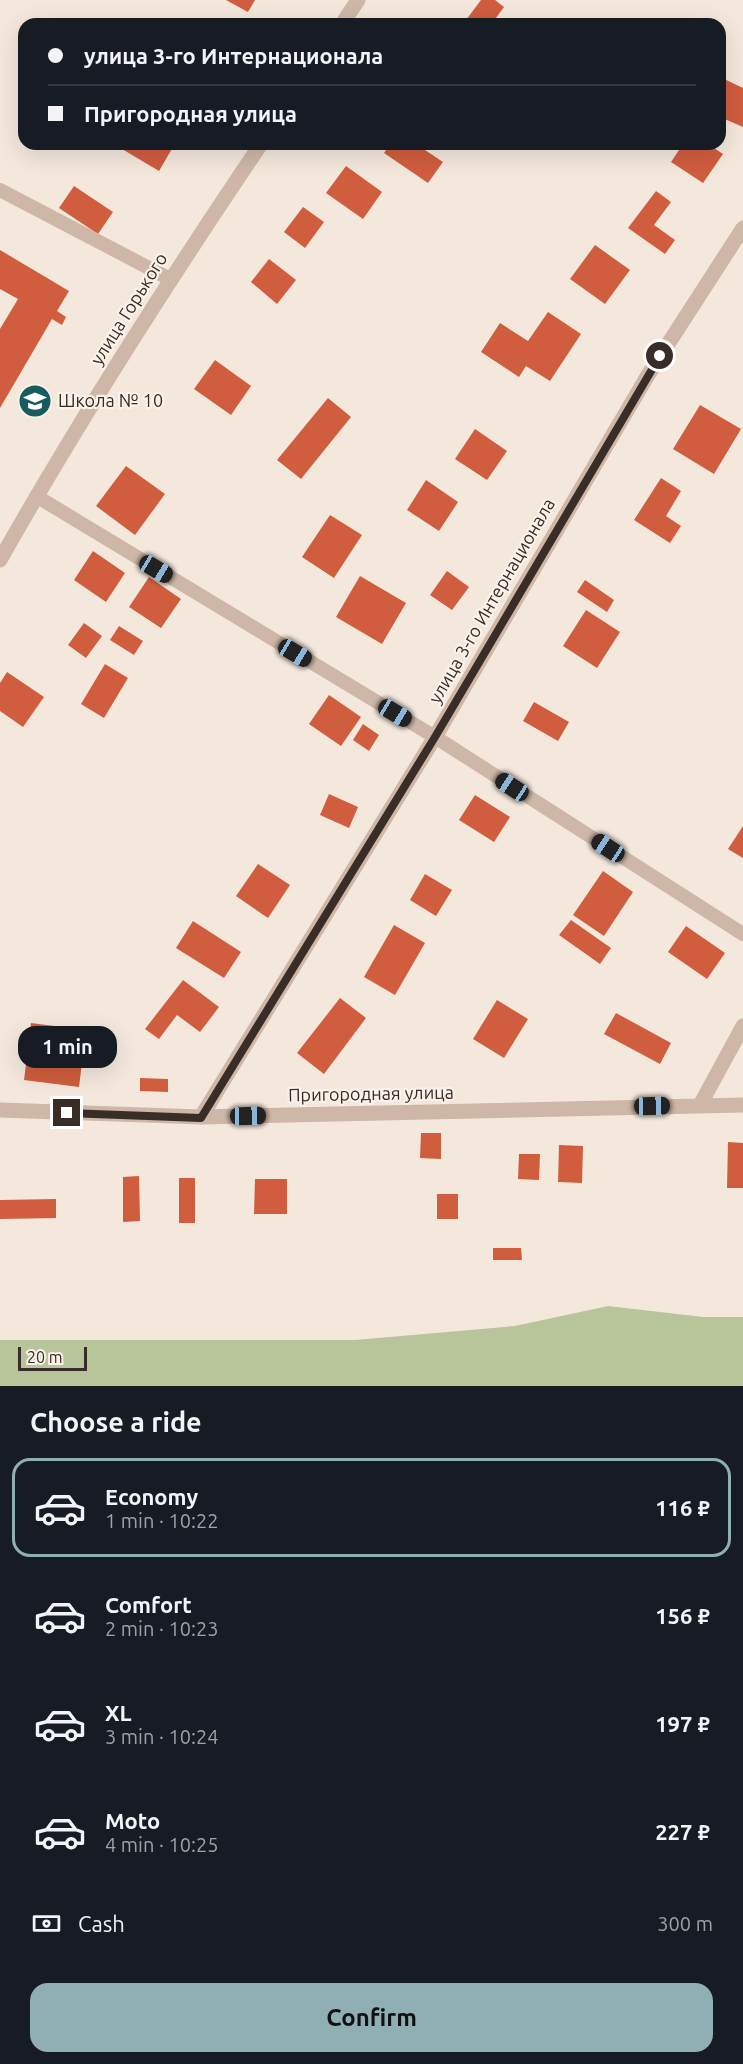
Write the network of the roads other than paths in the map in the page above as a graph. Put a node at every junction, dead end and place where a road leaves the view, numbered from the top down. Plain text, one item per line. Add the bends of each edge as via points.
1 (358, 0) edge
2 (346, 18) edge
3 (257, 150) edge
4 (0, 190) edge
5 (743, 228) edge
6 (170, 279) junction
7 (36, 496) junction
8 (0, 560) edge
9 (435, 737) junction
10 (743, 934) edge
11 (743, 1026) edge
12 (700, 1105) junction
13 (743, 1105) edge
14 (0, 1110) edge
15 (201, 1118) junction

1 - 2 street
3 - 6 street, улица Горького
4 - 6 lane
5 - 9 street, улица 3-го Интернационала via 648,375
6 - 7 street, улица Горького
7 - 8 street, улица Горького
7 - 9 lane
9 - 10 lane
9 - 15 street, улица 3-го Интернационала
11 - 12 street
12 - 13 street, Пригородная улица
12 - 15 street, Пригородная улица
14 - 15 street, Пригородная улица

